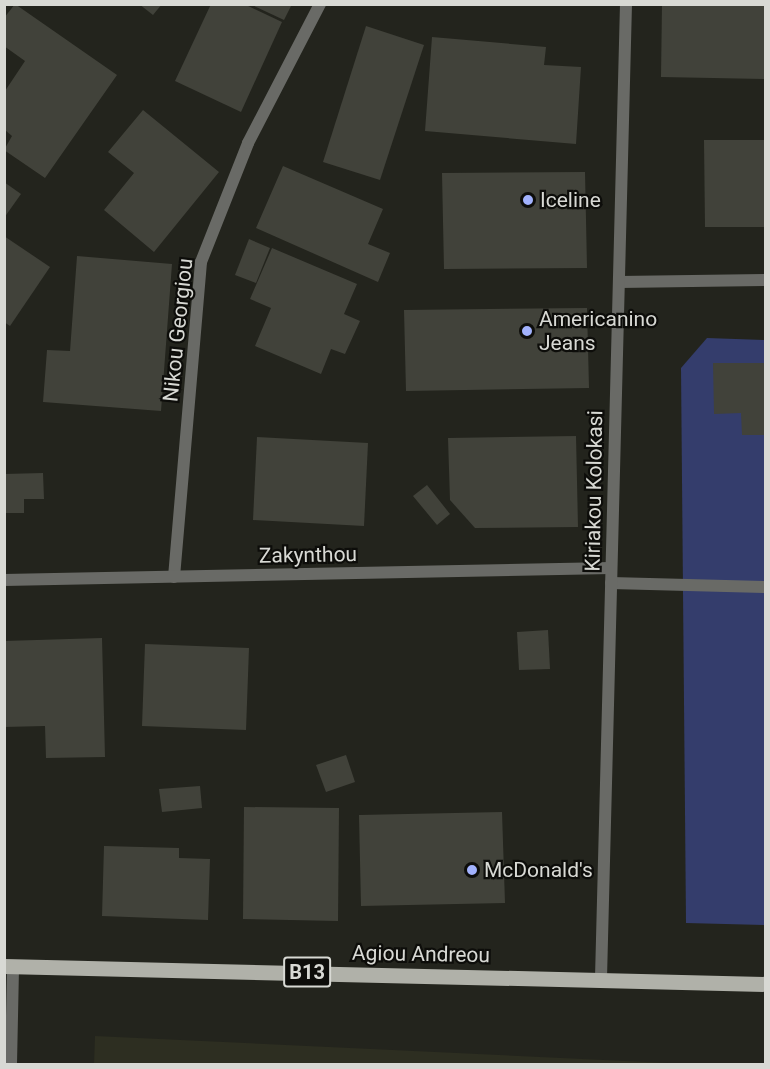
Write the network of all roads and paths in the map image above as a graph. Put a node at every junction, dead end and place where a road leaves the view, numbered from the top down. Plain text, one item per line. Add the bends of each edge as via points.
1 (320, 4) edge
2 (619, 4) edge
3 (626, 5) edge
4 (765, 280) edge
5 (618, 282) junction
6 (611, 568) junction
7 (174, 577) junction
8 (4, 580) edge
9 (611, 583) junction
10 (765, 587) edge
11 (9, 966) edge
12 (601, 978) junction
13 (765, 984) edge
14 (11, 1065) edge

1 - 7 street, Nikou Georgiou via 248,143 201,262
2 - 3 street
3 - 5 street, Kiriakou Kolokasi
4 - 5 street
5 - 6 street, Kiriakou Kolokasi
6 - 7 street, Zakynthou
6 - 9 street, Kiriakou Kolokasi
7 - 8 street, Zakynthou
9 - 10 street
9 - 12 street, Kiriakou Kolokasi
11 - 12 main road, Agiou Andreou / B13
11 - 14 street
12 - 13 main road, Agiou Andreou / B13

